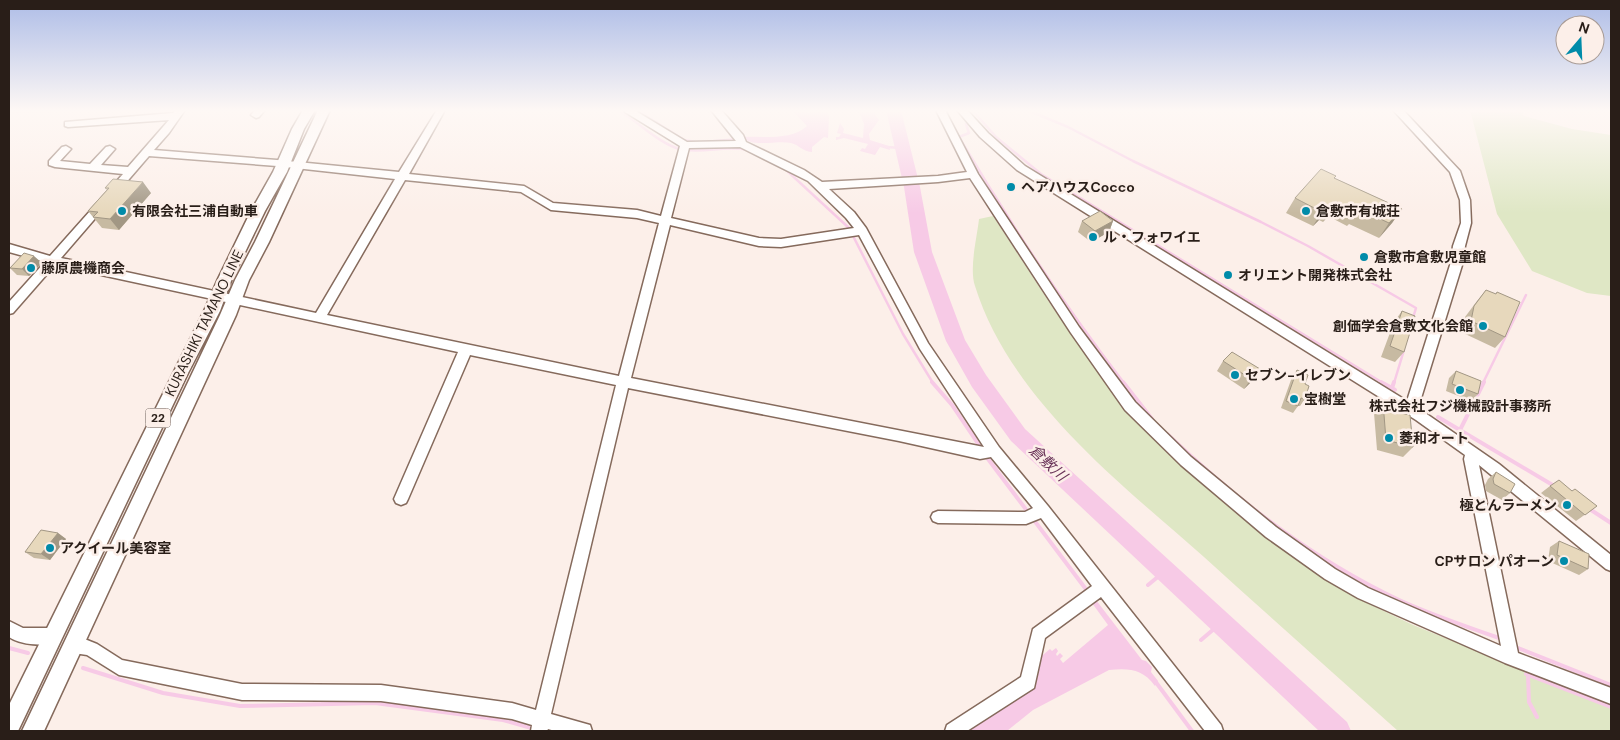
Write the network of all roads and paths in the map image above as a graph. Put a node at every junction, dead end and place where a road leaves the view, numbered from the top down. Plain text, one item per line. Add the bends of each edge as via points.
1 (154, 145) edge
2 (295, 145) edge
3 (303, 145) edge
4 (421, 145) edge
5 (680, 145) edge
6 (712, 145) edge
7 (747, 145) edge
8 (958, 145) edge
9 (995, 145) edge
10 (1431, 145) edge
11 (685, 148) junction
12 (66, 149) dead end
13 (110, 149) dead end
14 (146, 154) junction
15 (290, 165) junction
16 (92, 168) junction
17 (131, 171) junction
18 (973, 174) junction
19 (403, 176) junction
20 (820, 186) junction
21 (665, 220) junction
22 (855, 232) junction
23 (9, 248) edge
24 (53, 260) junction
25 (227, 297) junction
26 (9, 310) edge
27 (320, 316) junction
28 (466, 349) junction
29 (625, 379) junction
30 (1410, 409) junction
31 (987, 452) junction
32 (1472, 452) junction
33 (401, 499) dead end
34 (1034, 514) junction
35 (938, 517) dead end
36 (1611, 564) edge
37 (1094, 593) junction
38 (9, 628) edge
39 (53, 636) junction
40 (73, 648) junction
41 (1510, 650) junction
42 (1611, 696) edge
43 (541, 725) edge
44 (9, 727) edge
45 (33, 731) edge
46 (584, 731) edge
47 (953, 731) edge
48 (1216, 731) edge

1 - 14 street
2 - 15 main road, KURASHIKI TAMANO LINE / 22
3 - 15 main road, KURASHIKI TAMANO LINE / 22
4 - 19 street
5 - 11 street
6 - 11 street
7 - 20 street
8 - 18 street
9 - 30 street via 1042,182
10 - 30 street via 1455,170 1465,200 1466,223 1457,262
11 - 21 street
12 - 16 street via 53,162 55,164
13 - 16 street
14 - 15 street
14 - 17 street
15 - 19 street
15 - 25 main road, KURASHIKI TAMANO LINE / 22 via 262,242 242,280
16 - 17 street
17 - 24 street
18 - 20 street via 938,180
18 - 41 street via 1111,381 1130,406 1186,461 1271,532 1330,574 1387,605
19 - 21 street via 524,189 551,206 637,214
19 - 27 street
20 - 22 street via 850,215
21 - 22 street via 759,242 781,243
21 - 29 street
22 - 31 street
23 - 24 street
24 - 25 street
24 - 26 street
25 - 27 street
25 - 39 main road, KURASHIKI TAMANO LINE / 22
25 - 40 main road, KURASHIKI TAMANO LINE / 22
27 - 28 street
28 - 29 street
28 - 33 street
29 - 31 street
29 - 43 street
30 - 32 street
31 - 34 street
32 - 36 street
32 - 41 street
34 - 35 street
34 - 37 street
37 - 47 street via 1038,634 1028,682
37 - 48 street
38 - 39 street via 21,636
39 - 44 main road, KURASHIKI TAMANO LINE / 22
40 - 43 street via 90,648 120,667 242,692 381,693 512,711
40 - 45 main road, KURASHIKI TAMANO LINE / 22
41 - 42 street
43 - 46 street

